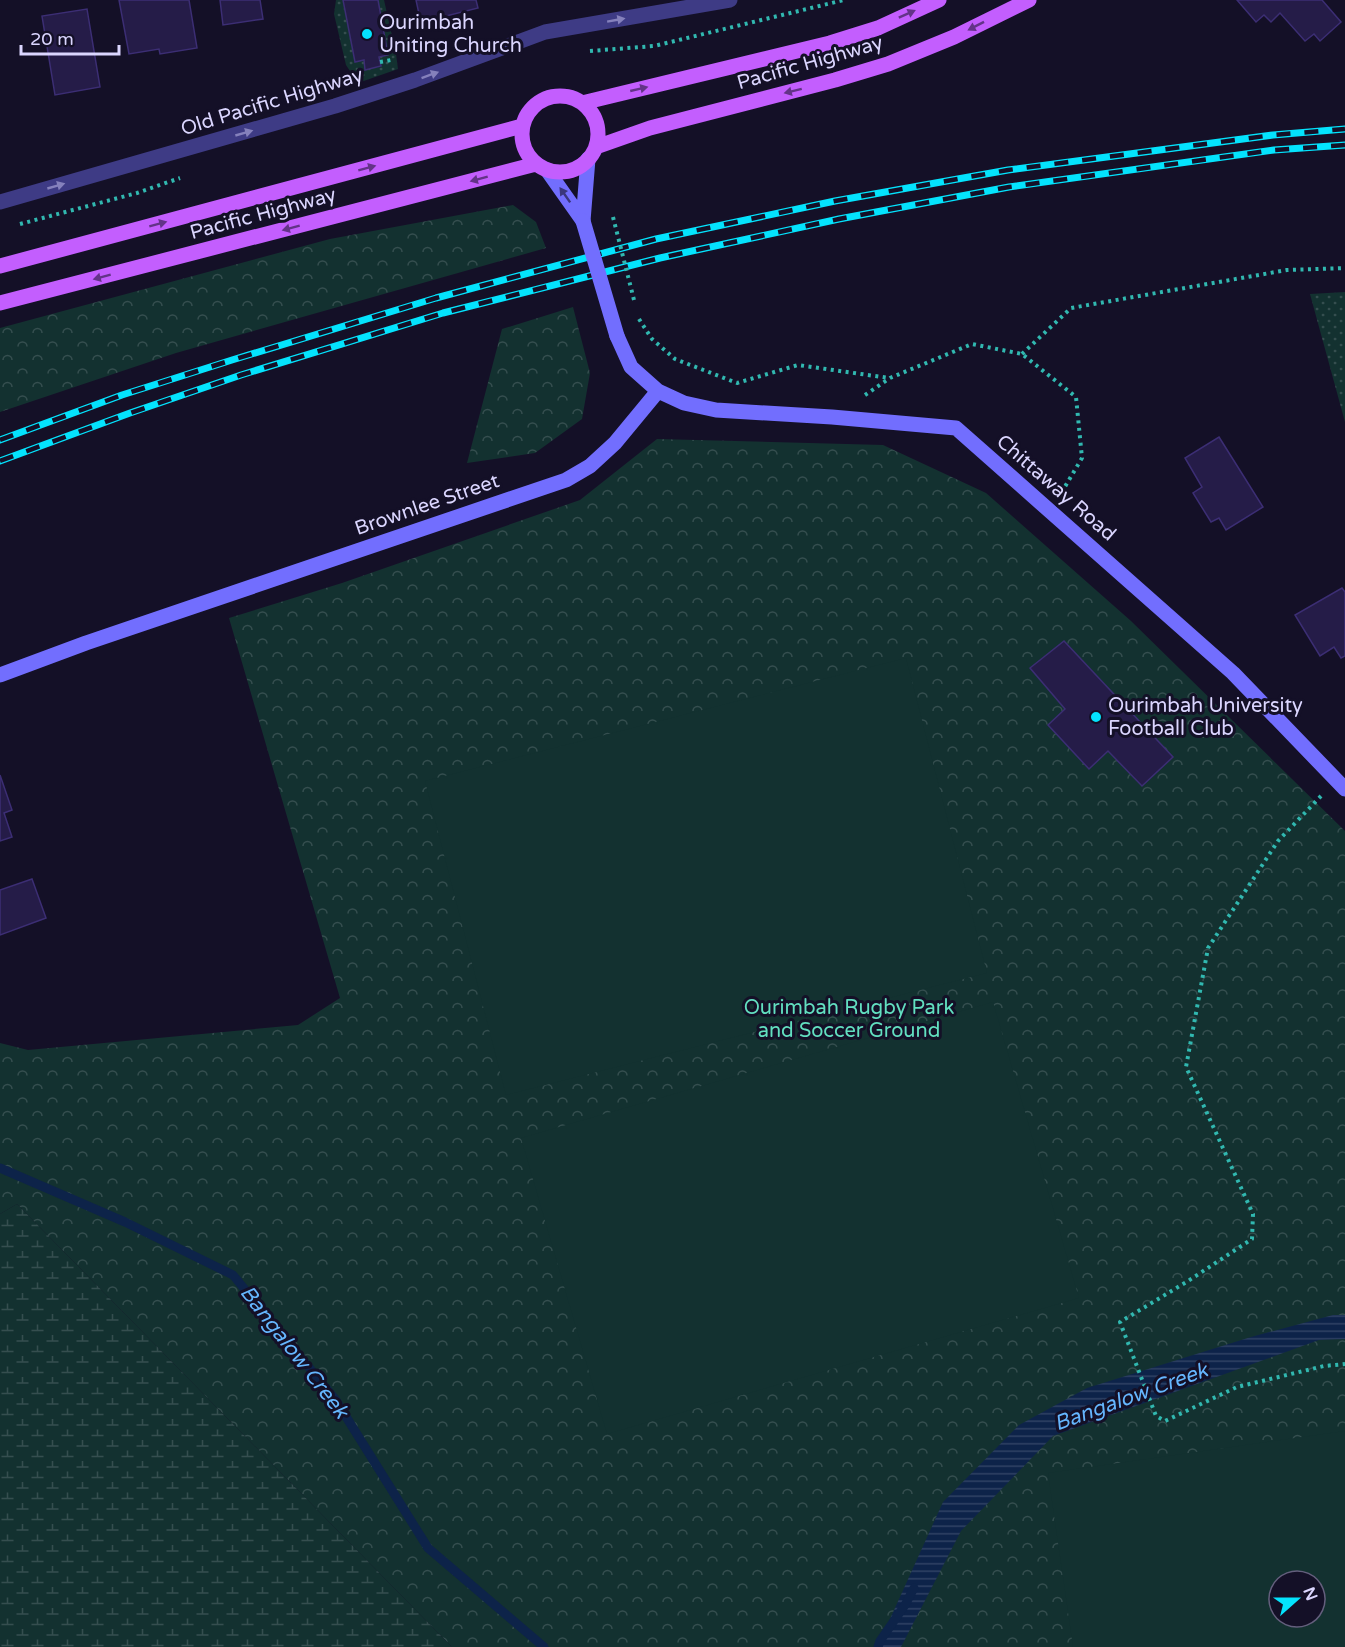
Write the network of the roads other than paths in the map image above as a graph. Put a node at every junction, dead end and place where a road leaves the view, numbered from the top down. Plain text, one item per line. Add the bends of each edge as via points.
1 (730, 0) edge
2 (939, 0) edge
3 (1029, 0) edge
4 (582, 103) junction
5 (522, 126) junction
6 (592, 153) junction
7 (541, 167) junction
8 (0, 202) edge
9 (583, 221) junction
10 (0, 266) edge
11 (0, 303) edge
12 (658, 391) junction
13 (0, 675) edge
14 (1341, 785) edge

8 -> 1 street, Old Pacific Highway via 335,106 546,32
4 -> 2 main road, Pacific Highway via 830,43 878,28
3 -> 6 main road, Pacific Highway via 954,37 888,63 661,125
4 - 5 main road via 559,96 546,98 527,114
4 - 6 main road via 596,124
5 - 7 main road via 522,142
10 -> 5 main road, Pacific Highway
6 - 7 main road via 571,171
6 - 9 main road
9 -> 7 main road
7 -> 11 main road, Pacific Highway
9 - 12 main road, bridge via 617,336 631,367
12 - 13 main road, Brownlee Street via 615,443 591,466 566,480
12 - 14 main road, Chittaway Road via 684,403 716,410 956,428 1233,673

